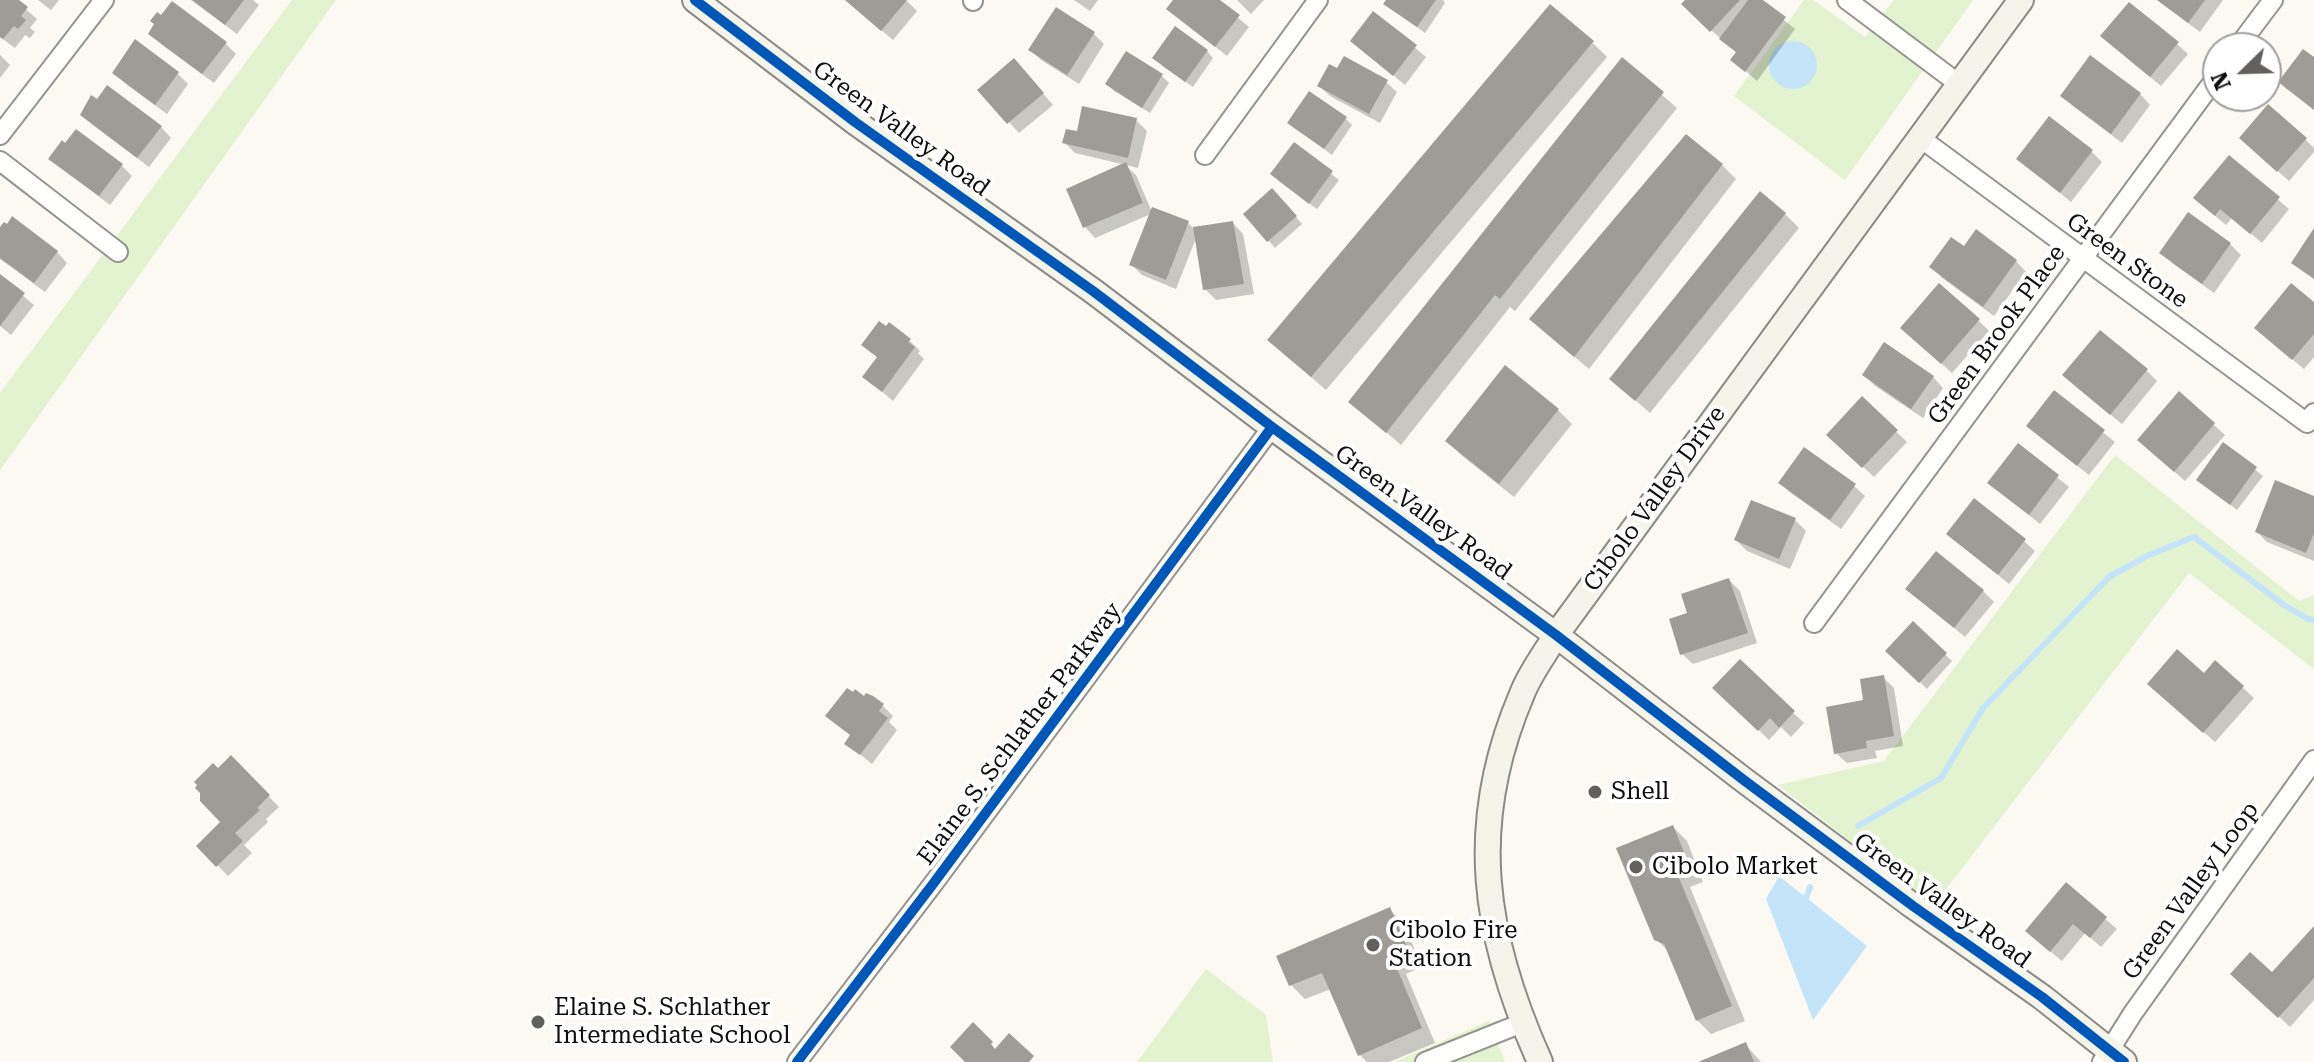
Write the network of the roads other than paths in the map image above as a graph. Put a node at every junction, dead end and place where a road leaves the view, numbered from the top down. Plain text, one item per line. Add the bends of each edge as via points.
1 (104, 0) edge
2 (695, 0) edge
3 (1318, 0) edge
4 (1847, 0) edge
5 (2021, 0) edge
6 (2273, 0) edge
7 (1873, 8) edge
8 (2249, 32) edge
9 (1959, 84) junction
10 (2202, 97) edge
11 (0, 135) edge
12 (1919, 137) junction
13 (1205, 155) dead end
14 (0, 161) edge
15 (118, 252) dead end
16 (2084, 258) junction
17 (2310, 418) edge
18 (1272, 427) junction
19 (1814, 623) dead end
20 (1556, 635) junction
21 (2314, 760) edge
22 (1522, 1023) junction
23 (2112, 1058) edge
24 (797, 1062) edge
25 (1425, 1062) edge
26 (1540, 1062) edge

1 - 11 street
2 - 18 street, Green Valley Road
3 - 13 street
4 - 7 street
5 - 9 street, Cibolo Valley Drive
6 - 8 street
7 - 9 street
9 - 12 street, Cibolo Valley Drive
10 - 16 street, Green Brook Place
12 - 16 street, Green Stone
12 - 20 street, Cibolo Valley Drive
14 - 15 street
16 - 17 street, Green Stone
16 - 19 street, Green Brook Place
18 - 20 street, Green Valley Road
18 - 24 street, Elaine S. Schlather Parkway
20 - 22 street, Cibolo Valley Drive via 1522,692 1489,810 1490,907
20 - 23 street, Green Valley Road via 1745,781 2042,997
21 - 23 street, Green Valley Loop via 2133,1013
22 - 25 street
22 - 26 street, Cibolo Valley Drive

